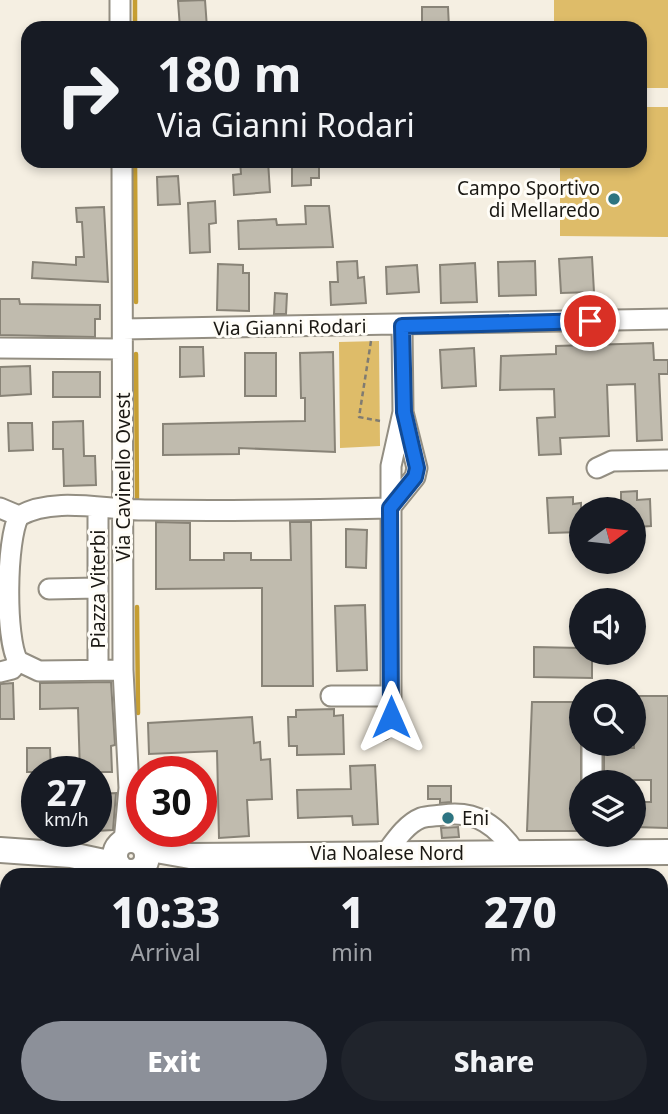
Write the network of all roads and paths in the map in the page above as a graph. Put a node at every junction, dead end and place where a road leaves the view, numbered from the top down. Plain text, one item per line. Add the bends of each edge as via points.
1 (120, 0) edge
2 (120, 21) edge
3 (122, 168) edge
4 (668, 319) edge
5 (402, 326) junction
6 (123, 329) junction
7 (371, 341) dead end
8 (0, 348) edge
9 (122, 349) junction
10 (380, 421) dead end
11 (668, 460) edge
12 (597, 468) dead end
13 (0, 508) edge
14 (98, 508) junction
15 (390, 508) junction
16 (123, 509) junction
17 (19, 516) junction
18 (97, 587) junction
19 (49, 589) dead end
20 (19, 661) junction
21 (98, 670) junction
22 (123, 670) junction
23 (0, 672) edge
24 (331, 696) dead end
25 (391, 696) junction
26 (382, 730) dead end
27 (569, 847) edge
28 (620, 847) edge
29 (0, 850) edge
30 (668, 852) edge
31 (386, 853) junction
32 (516, 853) junction
33 (130, 859) edge

1 - 2 street
3 - 6 street, Via Cavinello Ovest
4 - 5 street, Via Gianni Rodari
5 - 6 street, Via Gianni Rodari
5 - 15 street via 404,412 392,457
6 - 9 street, Via Cavinello Ovest
7 - 10 path via 359,417
8 - 9 street
9 - 16 street, Via Cavinello Ovest
11 - 12 street via 612,461
13 - 17 street
14 - 16 street
14 - 17 street via 48,507
14 - 18 street, Piazza Viterbi
15 - 16 street
15 - 25 street
16 - 22 street, Via Cavinello Ovest
17 - 20 street via 11,538 12,643
18 - 19 street
18 - 21 street, Piazza Viterbi
20 - 21 street, Piazza Viterbi via 39,671
20 - 23 street
21 - 22 street, Piazza Viterbi
22 - 33 street, Via Cavinello Ovest
24 - 25 street
25 - 26 street via 391,717
27 - 32 main road, Via Noalese Nord
28 - 30 main road, Via Noalese Nord
29 - 33 main road, Via Noalese Nord
31 - 32 main road, Via Noalese Nord
31 - 32 street via 420,818 473,814 500,831
31 - 33 main road, Via Noalese Nord

